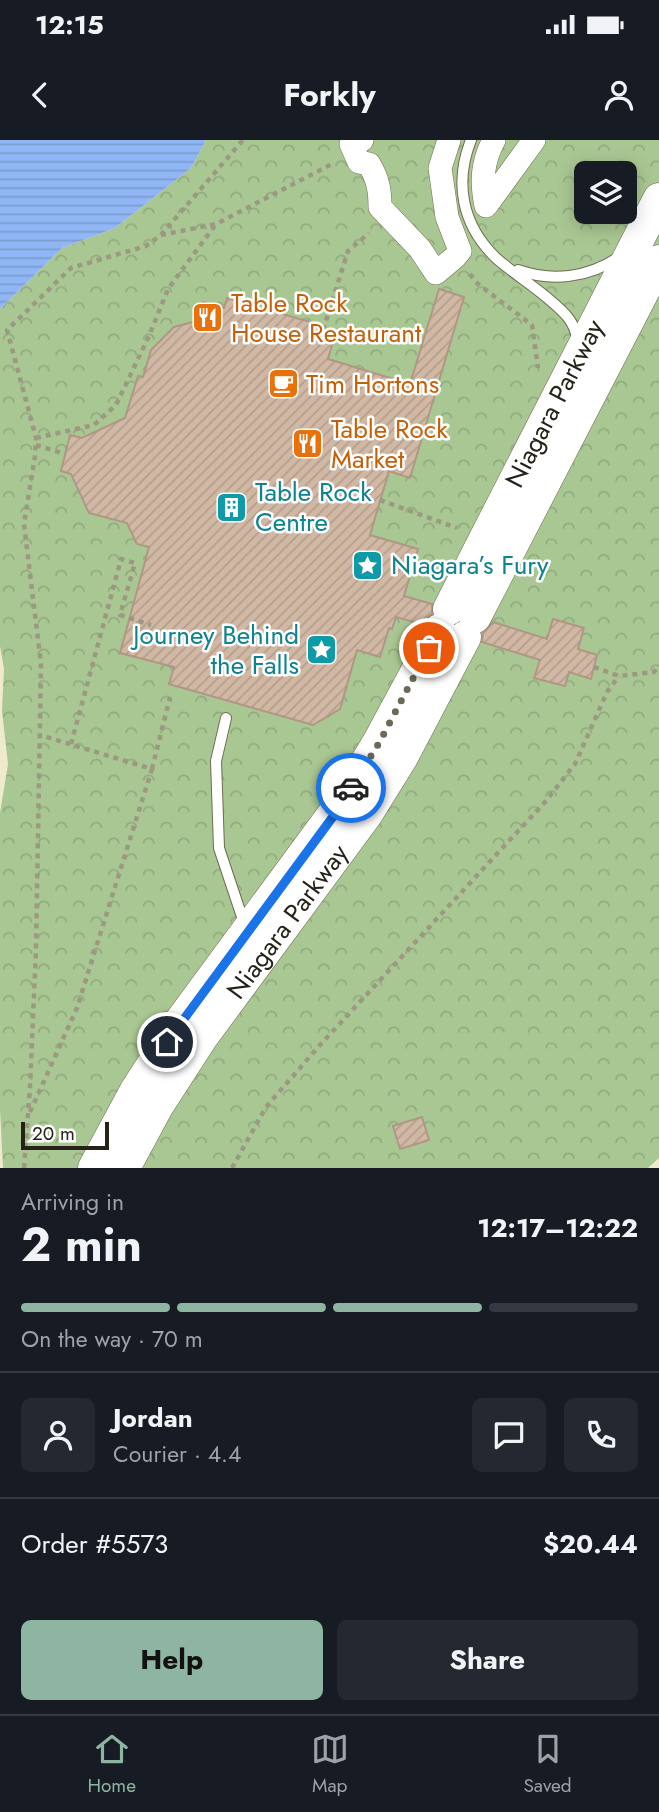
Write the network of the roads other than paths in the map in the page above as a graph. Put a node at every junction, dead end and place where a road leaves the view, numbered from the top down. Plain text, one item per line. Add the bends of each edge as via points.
1 (449, 140) edge
2 (471, 140) edge
3 (494, 140) edge
4 (534, 140) edge
5 (358, 147) edge
6 (654, 209) edge
7 (659, 261) edge
8 (510, 267) junction
9 (560, 309) junction
10 (608, 332) junction
11 (554, 373) junction
12 (457, 623) junction
13 (226, 718) dead end
14 (247, 932) junction
15 (94, 1168) edge
16 (124, 1168) edge

1 - 5 street via 440,168 447,217 460,251 436,273 380,207 376,175 369,164 359,162
2 - 8 lane via 461,185 467,210 480,239
3 - 4 street via 484,164 486,206
6 - 8 lane via 617,258 600,268 555,278
6 - 10 main road, Niagara Parkway
7 - 10 main road, Niagara Parkway
8 - 9 lane
9 - 10 lane
9 - 11 lane via 576,330 577,350
10 - 11 main road, Niagara Parkway
10 - 12 main road, Niagara Parkway
11 - 12 main road, Niagara Parkway
12 - 14 main road, Niagara Parkway via 348,793
12 - 16 main road, Niagara Parkway via 408,747 366,815 202,1037
13 - 14 lane via 216,761 219,848
14 - 15 main road, Niagara Parkway via 180,1021

